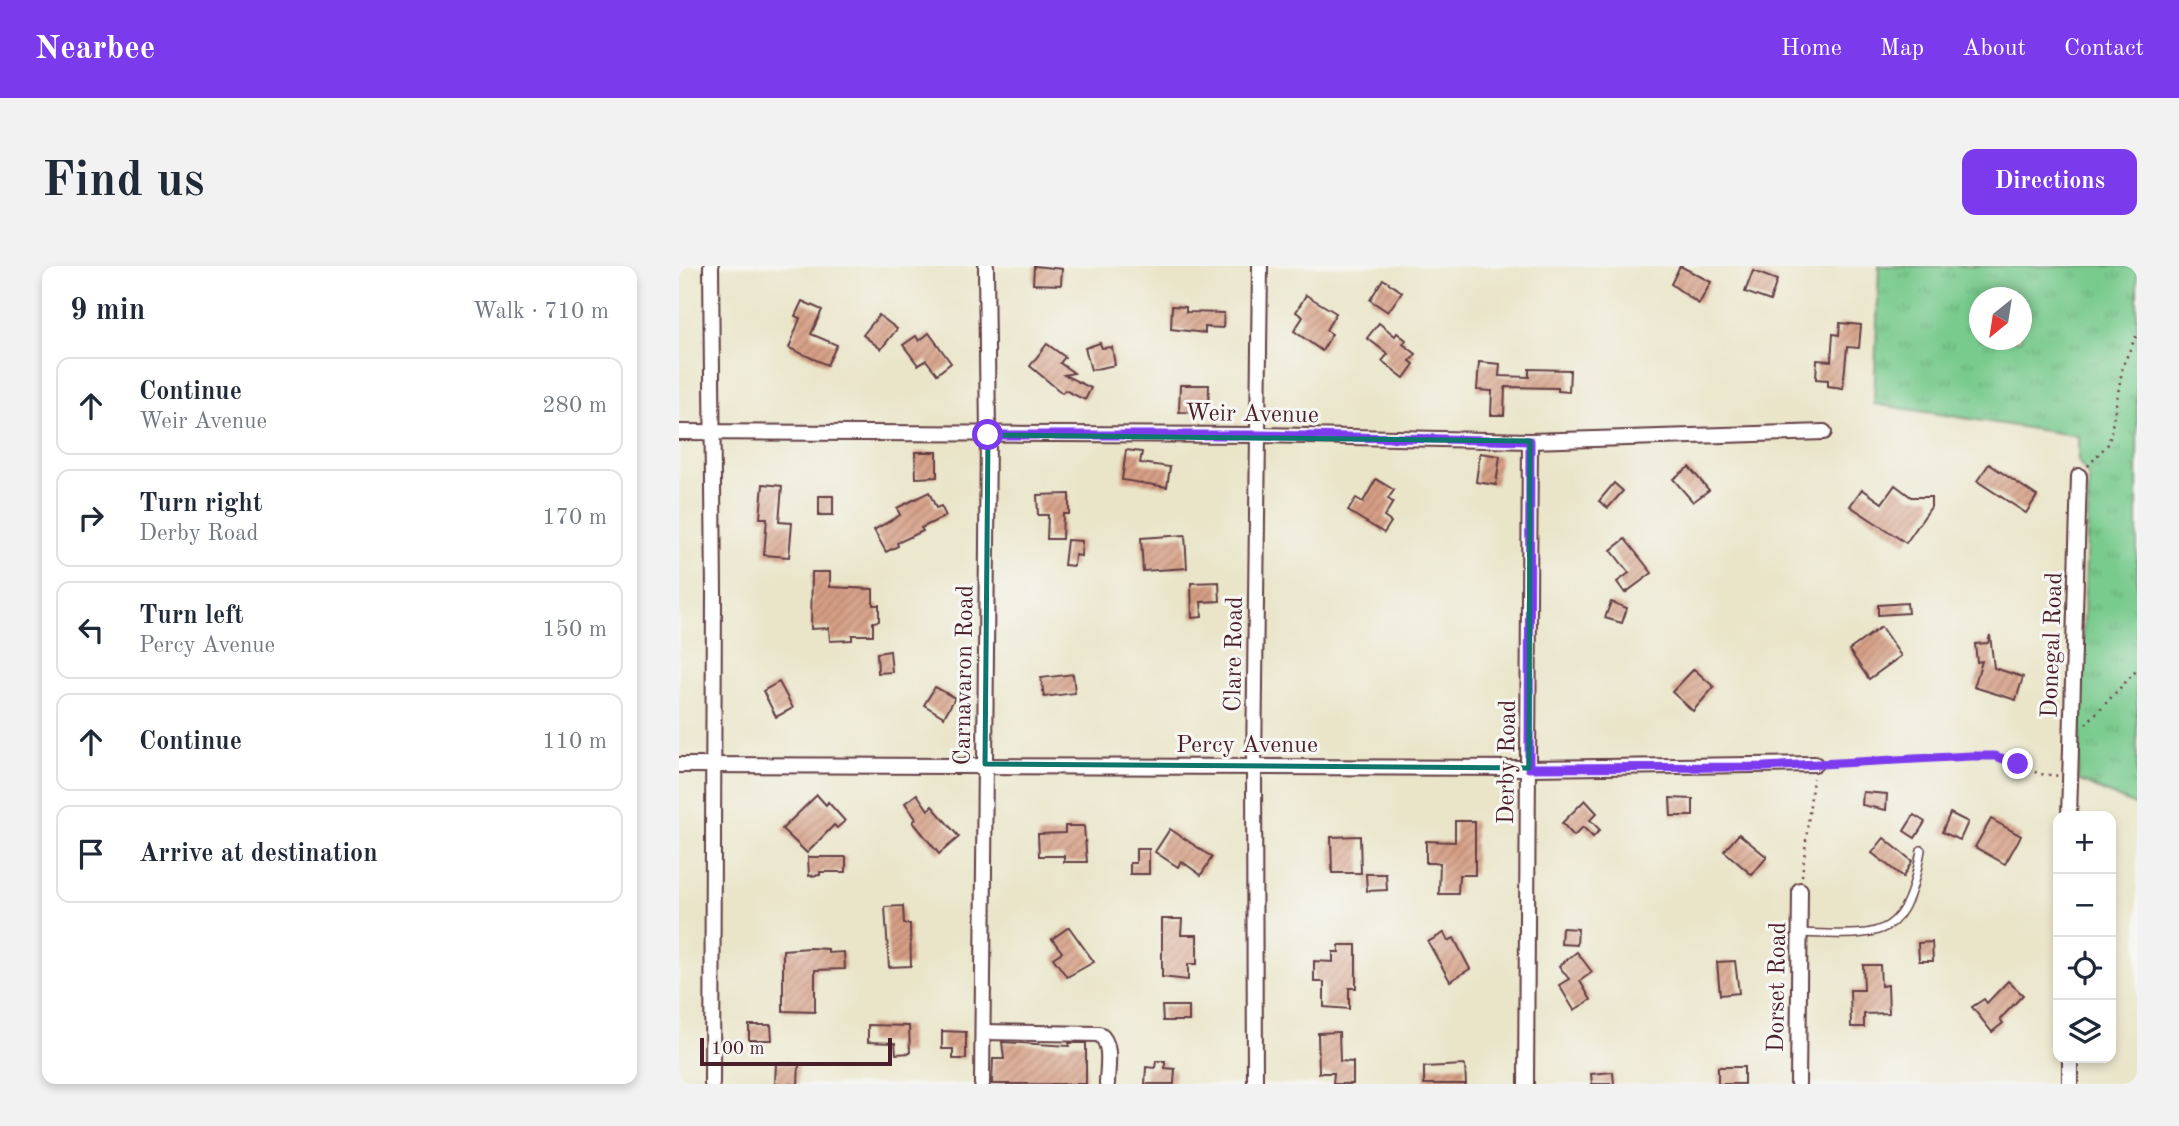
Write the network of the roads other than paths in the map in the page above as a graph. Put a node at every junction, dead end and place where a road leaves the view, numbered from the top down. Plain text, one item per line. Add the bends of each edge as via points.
1 (711, 266) edge
2 (986, 266) edge
3 (1260, 266) edge
4 (679, 432) edge
5 (711, 432) junction
6 (1824, 432) dead end
7 (988, 435) junction
8 (1260, 435) junction
9 (1530, 441) junction
10 (2079, 476) road end
11 (985, 764) junction
12 (1815, 764) road end
13 (679, 765) edge
14 (712, 765) junction
15 (1254, 767) junction
16 (1529, 768) junction
17 (2069, 811) edge
18 (1921, 850) dead end
19 (1800, 890) road end
20 (1800, 933) junction
21 (983, 1032) junction
22 (2070, 1063) edge
23 (712, 1084) edge
24 (982, 1084) edge
25 (1107, 1084) edge
26 (1255, 1084) edge
27 (1527, 1084) edge
28 (1798, 1084) edge
29 (2070, 1084) edge

1 - 5 street
2 - 7 street, Carnavaron Road
3 - 8 street, Clare Road
4 - 5 street, Weir Avenue
5 - 7 street, Weir Avenue
5 - 14 street
6 - 9 street, Weir Avenue
7 - 8 street, Weir Avenue
7 - 11 street, Carnavaron Road
8 - 9 street, Weir Avenue
8 - 15 street, Clare Road
9 - 16 street, Derby Road
10 - 17 street, Donegal Road
11 - 14 street, Percy Avenue
11 - 15 street, Percy Avenue
11 - 21 street, Carnavaron Road
12 - 16 street, Percy Avenue
13 - 14 street, Percy Avenue
14 - 23 street
15 - 16 street, Percy Avenue
15 - 26 street, Clare Road
16 - 27 street, Derby Road
18 - 20 lane via 1914,892 1895,922 1878,933
19 - 20 street, Dorset Road
20 - 28 street, Dorset Road
21 - 24 street, Carnavaron Road
21 - 25 street via 1099,1034 1107,1046
22 - 29 street

